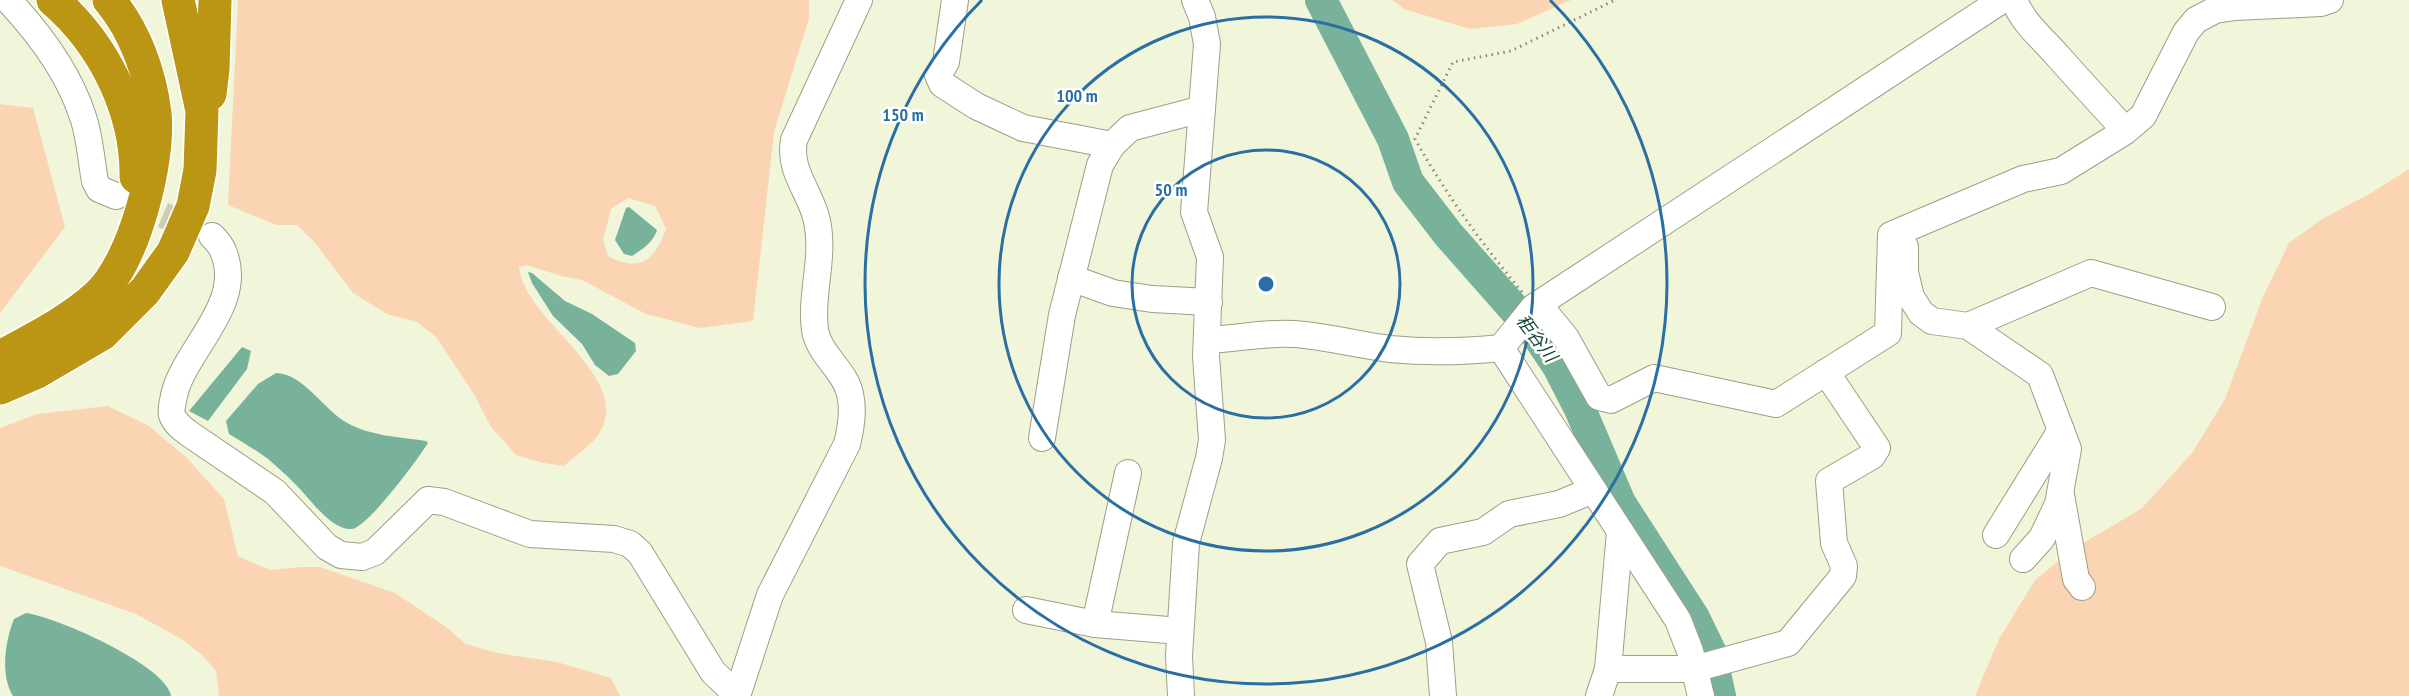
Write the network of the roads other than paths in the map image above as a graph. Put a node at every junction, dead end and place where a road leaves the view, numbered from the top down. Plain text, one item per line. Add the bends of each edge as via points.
1 (8, 0) edge
2 (53, 0) edge
3 (109, 0) edge
4 (178, 0) edge
5 (215, 0) edge
6 (860, 0) edge
7 (956, 0) edge
8 (1195, 0) edge
9 (2002, 0) edge
10 (2014, 0) edge
11 (2330, 0) edge
12 (1202, 109) junction
13 (2125, 130) junction
14 (1112, 146) junction
15 (200, 170) junction
16 (116, 196) tunnel mouth
17 (1905, 229) junction
18 (212, 236) tunnel mouth
19 (1071, 278) junction
20 (98, 295) junction
21 (1209, 302) junction
22 (1536, 306) junction
23 (2212, 307) dead end
24 (1968, 326) junction
25 (1207, 340) junction
26 (1501, 348) junction
27 (0, 357) edge
28 (1826, 372) junction
29 (0, 388) edge
30 (2061, 430) junction
31 (1042, 438) dead end
32 (1128, 472) dead end
33 (1593, 490) junction
34 (2060, 492) junction
35 (1620, 532) junction
36 (1996, 535) dead end
37 (2023, 559) dead end
38 (2082, 587) dead end
39 (1026, 610) dead end
40 (1095, 624) junction
41 (1180, 631) junction
42 (1608, 669) junction
43 (1694, 669) junction
44 (738, 696) edge
45 (1181, 696) edge
46 (1443, 696) edge
47 (1599, 696) edge
48 (1701, 696) edge

1 - 16 street via 48,48 68,82 84,118 95,181 99,189
2 - 20 highway via 74,18 109,68 128,121 136,159 135,193 125,235
3 - 20 highway via 137,45 155,114 153,161 134,236
4 - 15 highway via 202,111
5 - 15 highway via 213,69
6 - 44 street via 791,154 817,219 820,244 816,332 823,351 850,393 848,444 770,595
7 - 14 street via 946,62 938,75 942,84 976,106 1023,128
8 - 12 street via 1207,44
9 - 22 street
10 - 13 street via 2031,30
11 - 13 street via 2215,10 2196,20 2143,116
12 - 14 street via 1130,128
12 - 21 street via 1194,212 1210,257
13 - 17 street via 2061,171 2023,179
14 - 19 street via 1100,165
15 - 29 highway via 193,206 173,252 145,291 102,334 37,372
17 - 24 street via 1905,272 1911,297 1932,321
17 - 28 street via 1890,235 1888,333
18 - 44 street via 223,251 227,272 225,296 175,387 171,414 184,430 275,492 327,547 341,555 362,557 375,552 428,500 444,502 530,534 614,539 630,544 640,553 713,672
19 - 21 street via 1113,293
19 - 31 street
20 - 27 highway via 57,326
21 - 25 street
22 - 26 street
22 - 28 street via 1566,338 1599,397 1611,400 1654,378 1776,404
23 - 24 street via 2091,273
24 - 30 street via 2040,375
25 - 26 street via 1265,333 1445,353
25 - 41 street via 1212,440 1186,543
26 - 33 street
28 - 43 street via 1877,448 1872,456 1829,481 1834,543 1844,566 1843,576 1788,643
30 - 34 street via 2068,449
30 - 36 street
32 - 40 street
33 - 35 street
33 - 46 street via 1558,504 1509,514 1483,532 1440,541 1420,564 1439,642
34 - 37 street via 2042,538
34 - 38 street via 2076,579
35 - 42 street
35 - 43 street via 1678,620
39 - 40 street
40 - 41 street
41 - 45 street
42 - 43 street
42 - 47 street
43 - 48 street

